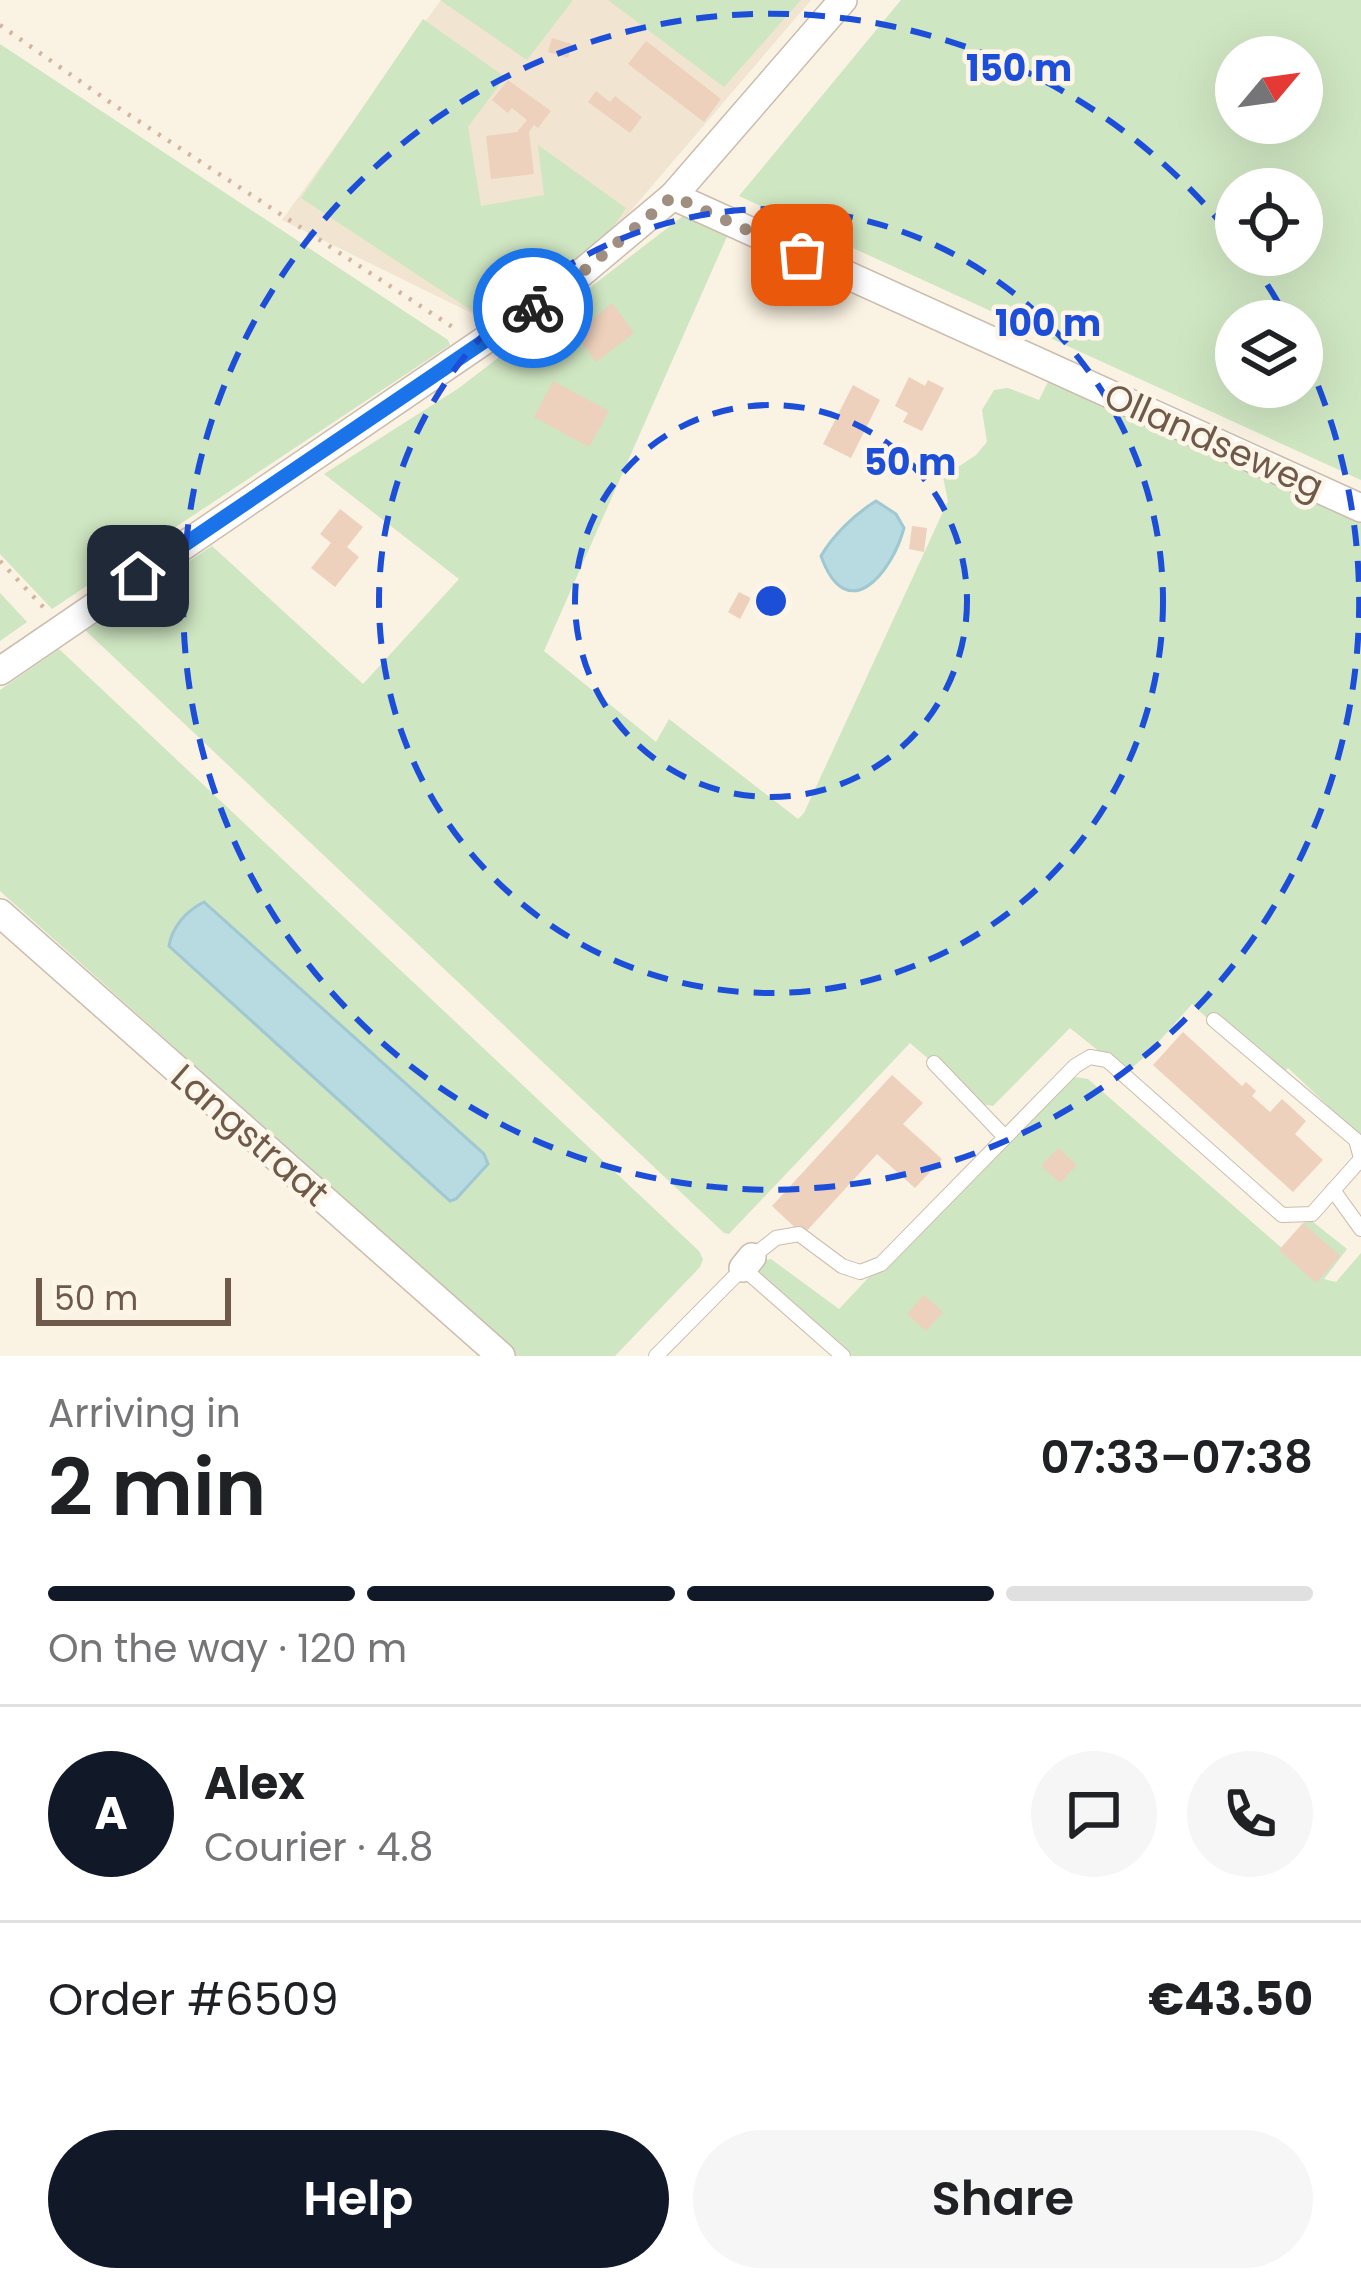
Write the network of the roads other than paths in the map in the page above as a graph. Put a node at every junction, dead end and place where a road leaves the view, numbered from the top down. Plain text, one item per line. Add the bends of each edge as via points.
1 (843, 0) edge
2 (673, 196) junction
3 (1361, 508) edge
4 (0, 671) edge
5 (0, 913) edge
6 (1214, 1020) dead end
7 (934, 1063) dead end
8 (1004, 1136) junction
9 (1361, 1159) edge
10 (1334, 1190) junction
11 (1361, 1229) edge
12 (748, 1263) junction
13 (501, 1356) edge
14 (656, 1356) edge
15 (843, 1356) edge

1 - 2 street
2 - 3 street, Ollandseweg
2 - 4 street via 573,280
5 - 13 street, Langstraat
6 - 9 lane via 1356,1140
7 - 8 lane
8 - 10 lane via 1090,1057 1107,1060 1282,1215 1312,1214
8 - 12 lane via 880,1264 860,1272 842,1266 800,1234 776,1238
9 - 10 lane
10 - 11 lane
12 - 14 lane
12 - 15 lane

